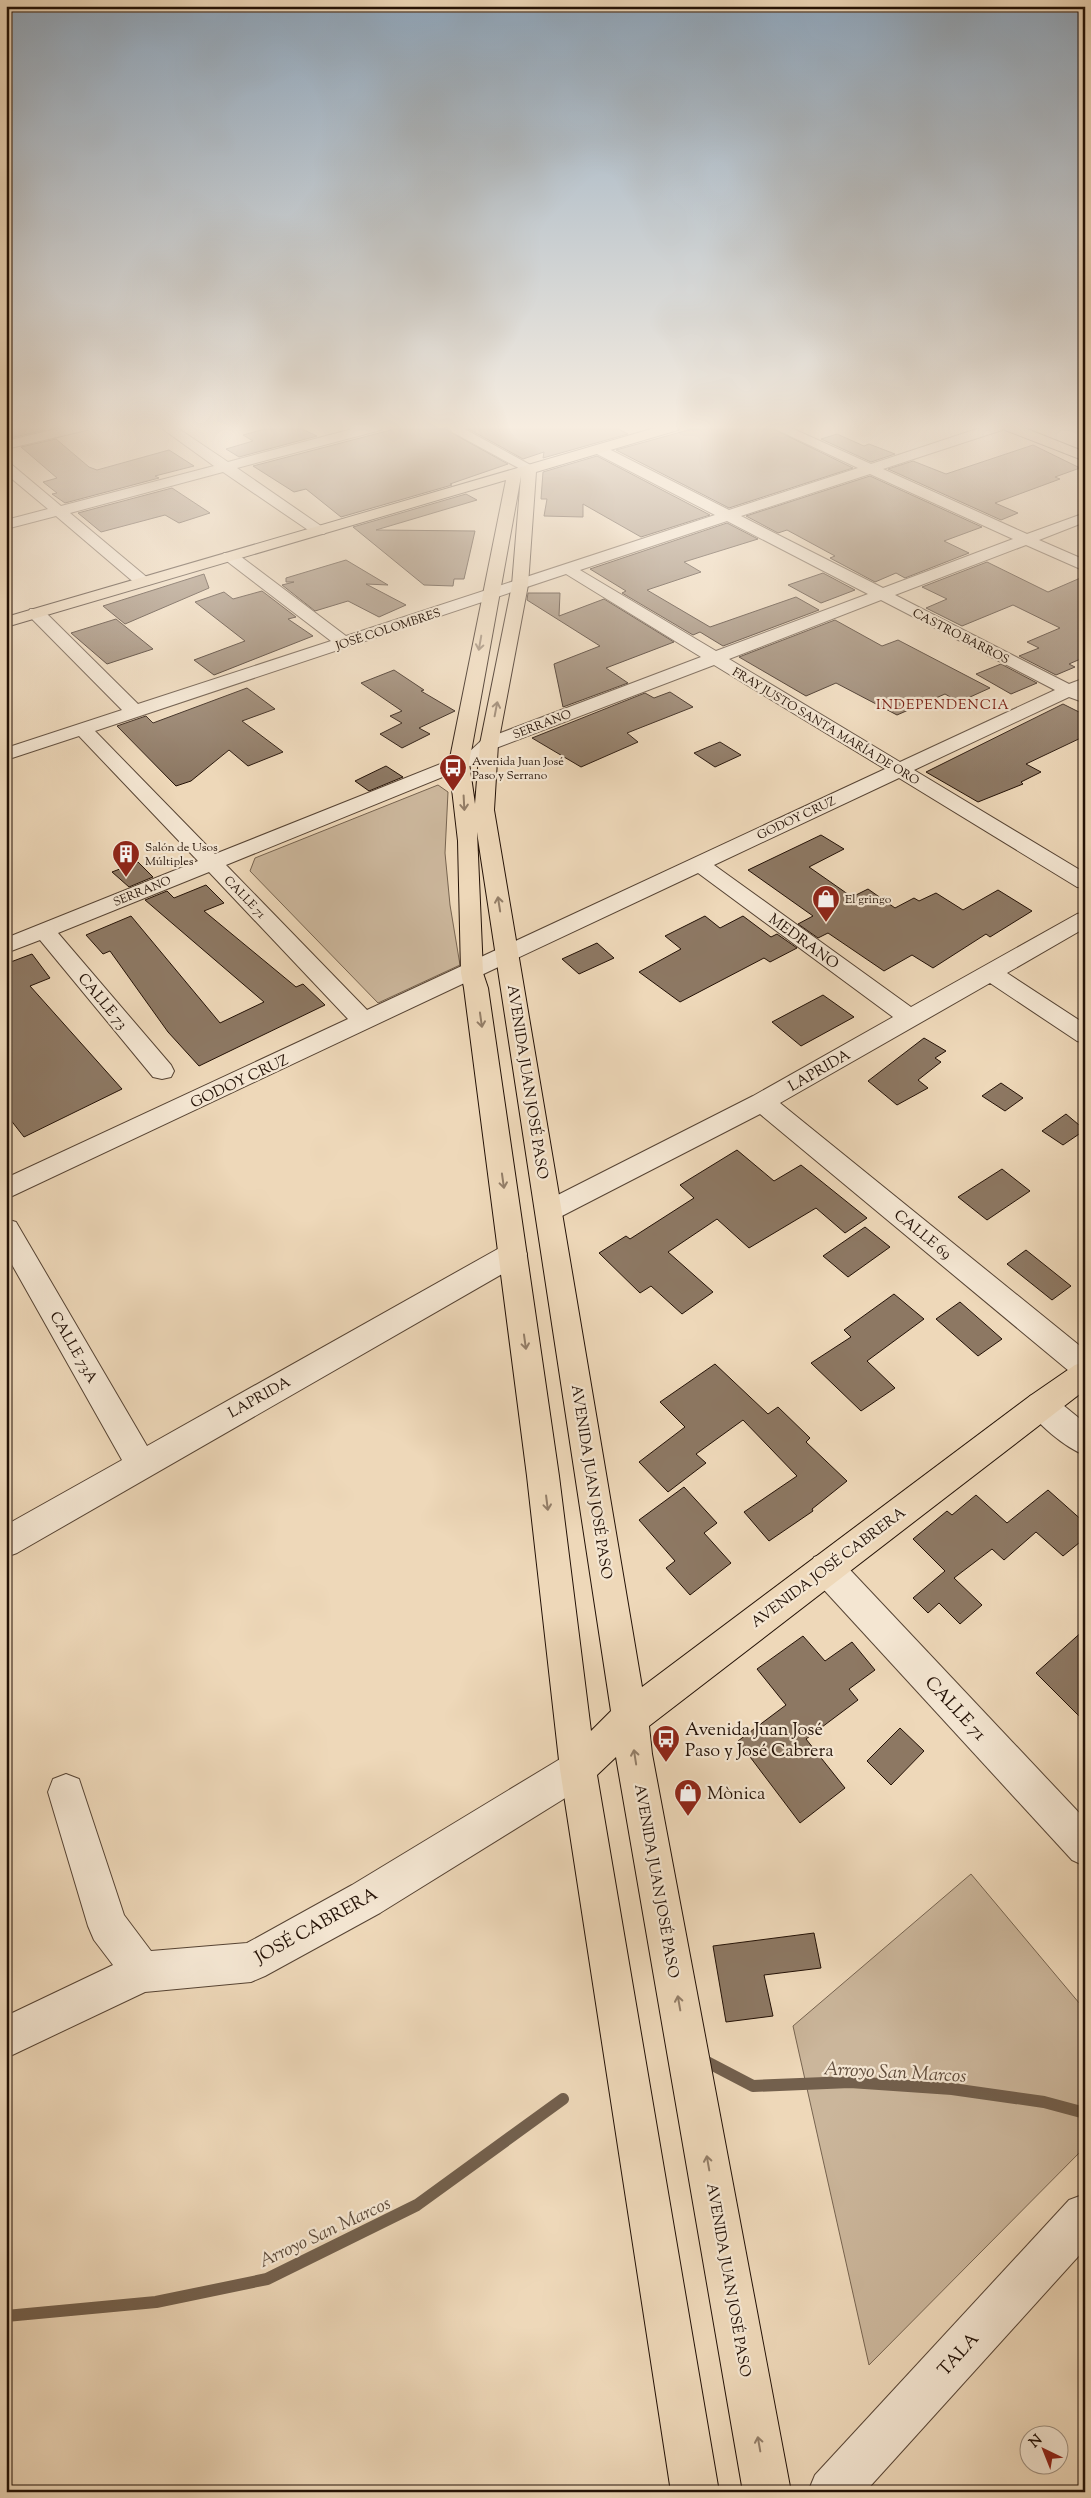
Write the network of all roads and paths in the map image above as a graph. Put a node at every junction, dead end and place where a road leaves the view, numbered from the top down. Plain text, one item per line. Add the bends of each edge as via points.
1 (97, 544) edge
2 (274, 544) edge
3 (500, 544) edge
4 (523, 544) edge
5 (647, 544) edge
6 (782, 544) edge
7 (1017, 544) edge
8 (1034, 544) edge
9 (230, 556) junction
10 (1085, 566) edge
11 (568, 570) junction
12 (143, 582) junction
13 (520, 585) junction
14 (490, 595) junction
15 (880, 595) junction
16 (36, 614) junction
17 (6, 622) edge
18 (344, 643) junction
19 (714, 658) junction
20 (1080, 691) edge
21 (135, 712) junction
22 (83, 729) junction
23 (490, 744) junction
24 (6, 754) edge
25 (459, 763) junction
26 (899, 770) junction
27 (211, 862) junction
28 (699, 864) junction
29 (1085, 882) edge
30 (1085, 919) edge
31 (44, 931) junction
32 (6, 946) edge
33 (508, 952) junction
34 (472, 973) junction
35 (991, 973) junction
36 (910, 1018) junction
37 (365, 1022) junction
38 (1085, 1035) edge
39 (162, 1071) dead end
40 (762, 1102) junction
41 (6, 1189) edge
42 (549, 1211) junction
43 (6, 1229) edge
44 (513, 1254) junction
45 (1085, 1366) edge
46 (1085, 1374) edge
47 (1041, 1405) junction
48 (1085, 1442) edge
49 (141, 1464) junction
50 (6, 1542) edge
51 (826, 1568) junction
52 (630, 1718) junction
53 (578, 1770) junction
54 (66, 1792) dead end
55 (1085, 1847) edge
56 (142, 1972) junction
57 (6, 2038) edge
58 (1085, 2216) edge
59 (695, 2492) edge
60 (767, 2492) edge
61 (832, 2492) edge

1 - 12 street
2 - 9 main road
3 - 14 main road
4 - 13 main road, AVENIDA JUAN JOSÉ PASO
5 - 11 street, JOSÉ COLOMBRES
6 - 15 street, CASTRO BARROS
7 - 15 street, SERRANO
8 - 10 street
9 - 12 main road
9 - 18 street
11 - 13 street, JOSÉ COLOMBRES
11 - 19 street, FRAY JUSTO SANTA MARÍA DE ORO
12 - 16 main road
13 - 14 street, JOSÉ COLOMBRES
23 -> 13 main road, AVENIDA JUAN JOSÉ PASO
14 - 18 street, JOSÉ COLOMBRES
14 -> 25 main road
15 - 19 street, SERRANO
15 - 20 street, CASTRO BARROS
16 - 17 main road
16 - 21 street
18 - 21 street, JOSÉ COLOMBRES
19 - 23 street, SERRANO
19 - 26 street, FRAY JUSTO SANTA MARÍA DE ORO
20 - 26 street, GODOY CRUZ
21 - 22 street, JOSÉ COLOMBRES
22 - 24 street, JOSÉ COLOMBRES
22 - 27 street, CALLE 71
23 - 25 street, SERRANO via 475,757
33 -> 23 main road, AVENIDA JUAN JOSÉ PASO via 484,810
25 - 27 street, SERRANO
25 -> 34 main road via 464,787
26 - 28 street, GODOY CRUZ
26 - 29 street, FRAY JUSTO SANTA MARÍA DE ORO
27 - 31 street, SERRANO
27 - 37 street, CALLE 71
28 - 33 street, GODOY CRUZ
28 - 36 street, MEDRANO
30 - 35 street, LAPRIDA
31 - 32 street, SERRANO
31 - 39 street, CALLE 73
33 - 34 street, GODOY CRUZ
33 - 42 main road, AVENIDA JUAN JOSÉ PASO
34 - 37 street, GODOY CRUZ
34 -> 44 main road
35 - 36 street, LAPRIDA
35 - 38 street
36 - 40 street, LAPRIDA
37 - 41 street, GODOY CRUZ
40 - 42 street, LAPRIDA
40 - 45 street, CALLE 69
42 - 52 main road, AVENIDA JUAN JOSÉ PASO
43 - 49 street, CALLE 73A
44 - 49 street, LAPRIDA
44 -> 53 main road
46 - 47 main road, AVENIDA JOSÉ CABRERA
47 - 48 street
47 - 51 main road, AVENIDA JOSÉ CABRERA
49 - 50 street, LAPRIDA
51 - 52 main road, AVENIDA JOSÉ CABRERA
51 - 55 street, CALLE 71
52 - 53 main road, AVENIDA JOSÉ CABRERA
60 -> 52 main road, AVENIDA JUAN JOSÉ PASO
53 - 56 street, JOSÉ CABRERA via 366,1899 252,1962
53 - 59 main road
54 - 56 street via 108,1926
56 - 57 street, JOSÉ CABRERA
58 - 61 street, TALA

